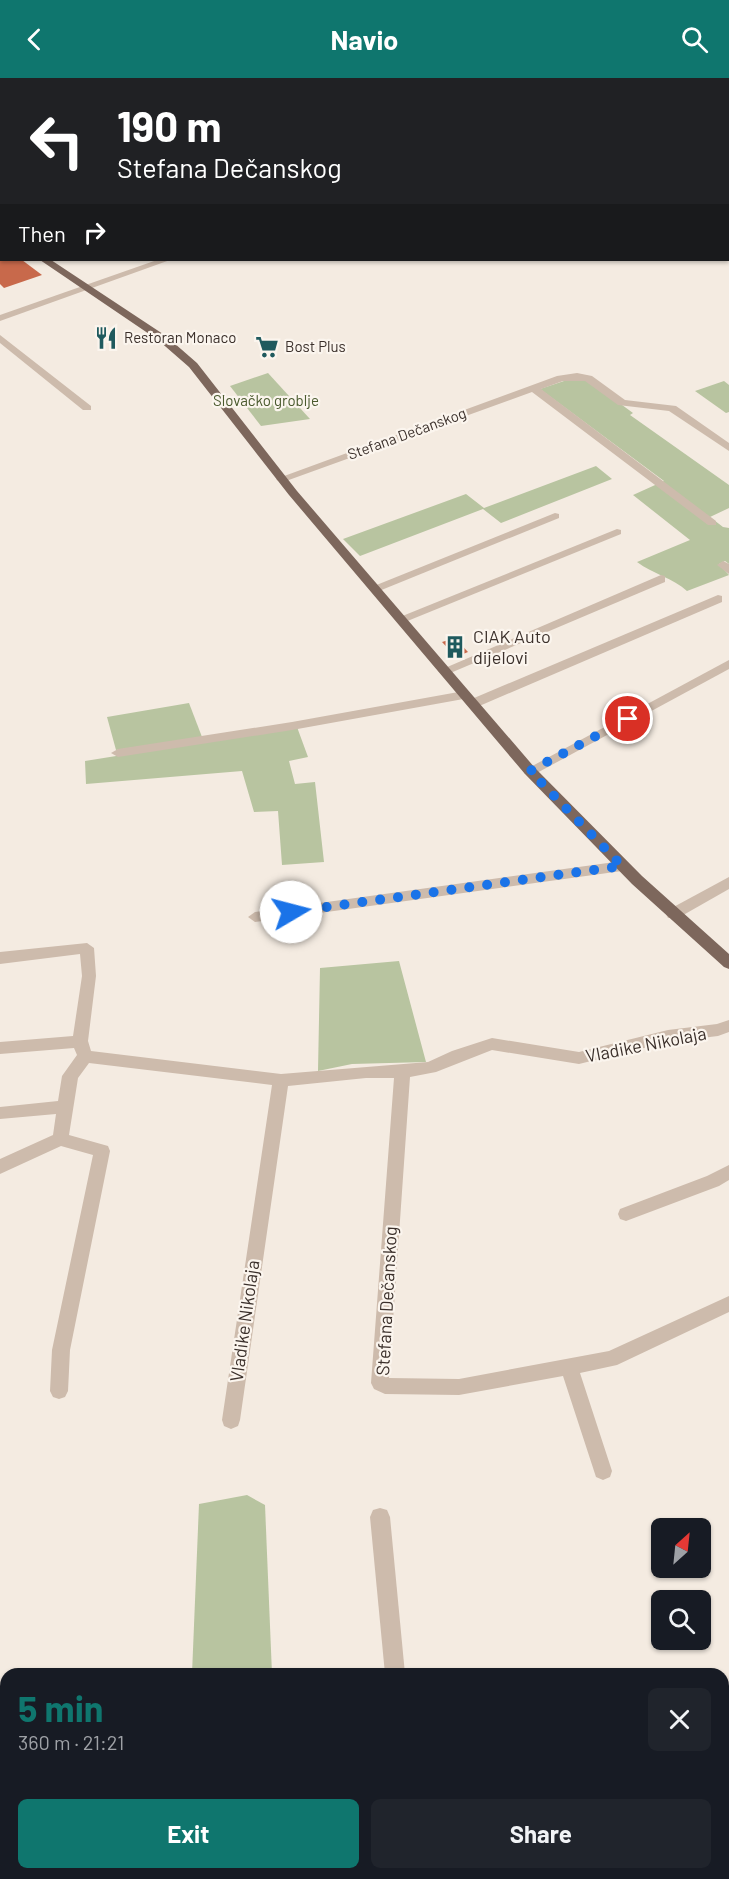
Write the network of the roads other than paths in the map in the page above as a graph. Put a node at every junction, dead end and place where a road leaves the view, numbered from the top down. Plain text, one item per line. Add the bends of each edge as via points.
1 (46, 261) edge
2 (162, 261) edge
3 (84, 286) junction
4 (0, 318) edge
5 (0, 338) edge
6 (533, 388) junction
7 (87, 408) dead end
8 (729, 448) edge
9 (282, 479) junction
10 (555, 516) dead end
11 (712, 523) dead end
12 (617, 532) dead end
13 (661, 579) dead end
14 (375, 588) junction
15 (718, 599) dead end
16 (401, 619) junction
17 (729, 664) edge
18 (444, 671) junction
19 (468, 700) junction
20 (118, 753) dead end
21 (530, 771) junction
22 (622, 866) junction
23 (729, 882) edge
24 (673, 914) junction
25 (255, 917) dead end
26 (0, 958) edge
27 (729, 963) edge
28 (729, 1026) edge
29 (0, 1048) edge
30 (83, 1048) junction
31 (402, 1072) junction
32 (281, 1080) junction
33 (65, 1107) junction
34 (0, 1113) edge
35 (60, 1139) junction
36 (0, 1167) edge
37 (729, 1172) edge
38 (626, 1214) dead end
39 (729, 1304) edge
40 (569, 1368) junction
41 (59, 1391) dead end
42 (231, 1420) dead end
43 (603, 1471) dead end
44 (381, 1517) dead end
45 (394, 1668) edge

1 - 3 main road
2 - 3 street
3 - 4 street
3 - 9 main road via 180,352 208,381
5 - 7 street
6 - 8 street, Stefana Dečanskog via 561,378 588,378 622,403 672,408
6 - 9 street, Stefana Dečanskog
6 - 11 street
9 - 14 main road
10 - 14 street
12 - 16 street
13 - 18 street
14 - 16 main road
15 - 19 street
16 - 18 main road
17 - 21 street
18 - 19 main road
19 - 20 street
19 - 21 main road
21 - 22 main road
22 - 24 main road
22 - 25 street
23 - 24 street
24 - 27 main road
26 - 30 street via 87,948 89,976
28 - 31 street, Vladike Nikolaja via 668,1036 579,1059 492,1044 430,1068
29 - 30 street, Vladike Nikolaja
30 - 32 street, Vladike Nikolaja
30 - 33 street via 70,1076
31 - 32 street, Vladike Nikolaja
31 - 40 street, Stefana Dečanskog via 380,1383 459,1387
32 - 42 street, Vladike Nikolaja
33 - 34 street
33 - 35 street
35 - 36 street
35 - 41 street via 102,1151 61,1350
37 - 38 street
39 - 40 street, Stefana Dečanskog via 611,1359
40 - 43 street
44 - 45 street

